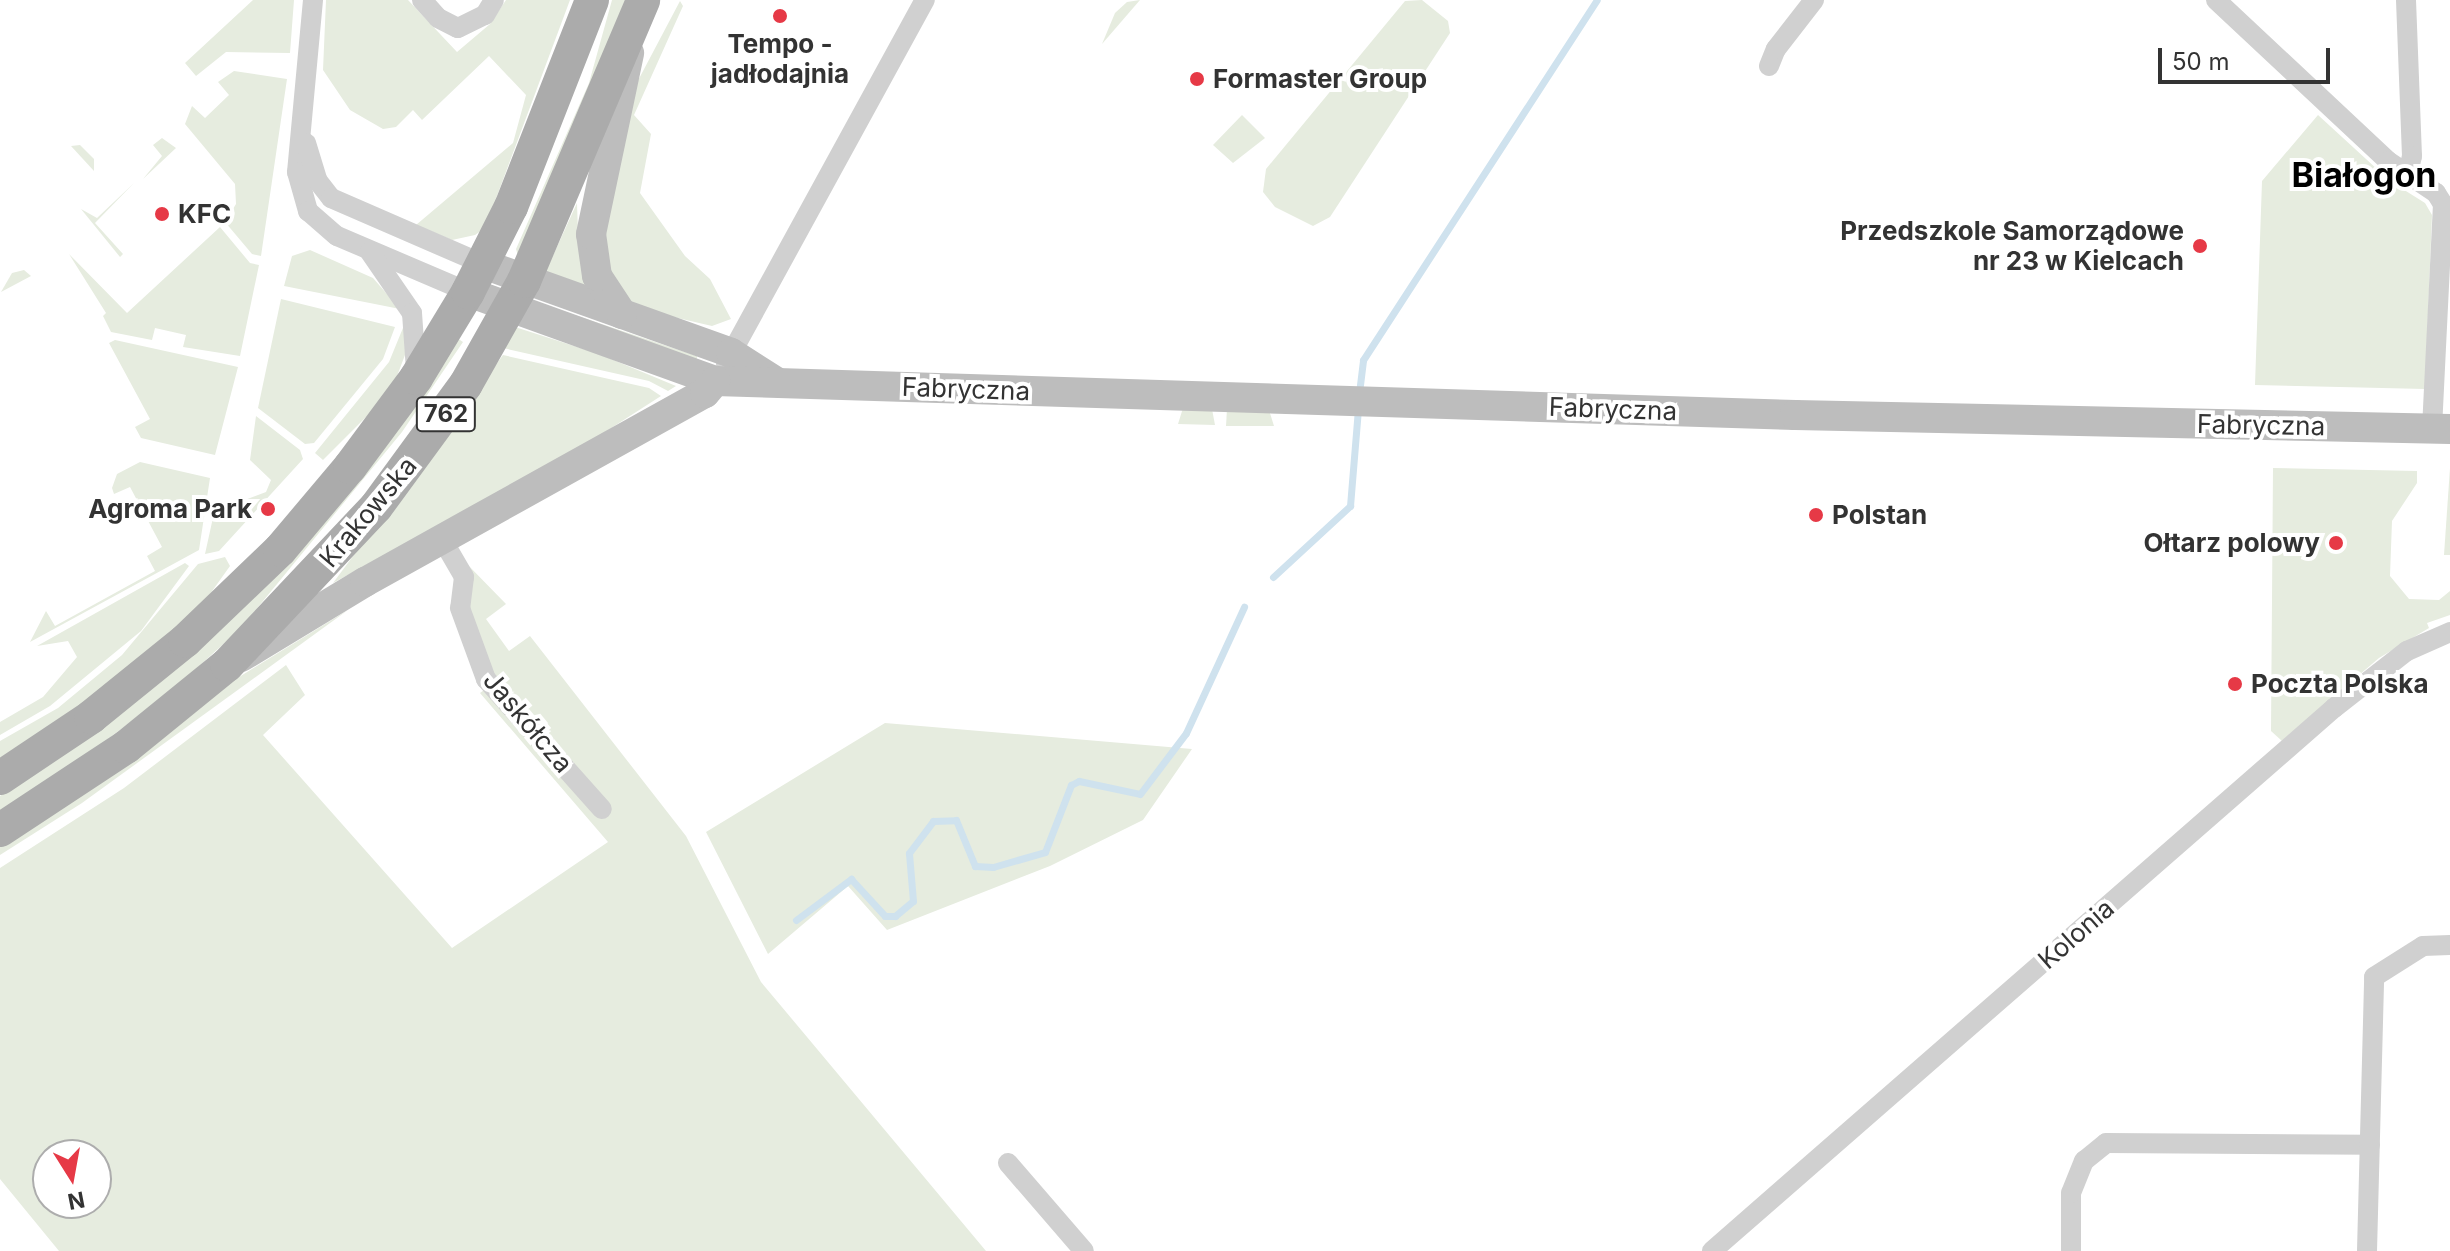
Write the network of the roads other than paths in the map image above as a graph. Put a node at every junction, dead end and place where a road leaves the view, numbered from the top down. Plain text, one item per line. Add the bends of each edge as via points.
1 (313, 0) edge
2 (422, 0) edge
3 (494, 0) edge
4 (592, 0) edge
5 (925, 0) edge
6 (1814, 0) edge
7 (2216, 0) edge
8 (2406, 0) edge
9 (638, 13) edge
10 (1769, 66) dead end
11 (304, 129) junction
12 (2408, 174) junction
13 (368, 249) junction
14 (476, 278) junction
15 (524, 281) junction
16 (508, 310) junction
17 (622, 314) junction
18 (731, 353) junction
19 (416, 378) junction
20 (715, 381) junction
21 (777, 382) junction
22 (2441, 429) edge
23 (442, 539) junction
24 (2450, 632) edge
25 (227, 665) junction
26 (0, 778) edge
27 (602, 809) dead end
28 (0, 830) edge
29 (2450, 945) edge
30 (2370, 1145) junction
31 (1008, 1163) dead end
32 (1084, 1251) edge
33 (1712, 1251) edge
34 (2071, 1251) edge
35 (2367, 1251) edge

1 - 11 street
2 - 3 street via 438,18 458,28 485,15
4 - 14 main road, Krakowska / 762 via 511,207
5 - 18 street
6 - 10 street
7 - 12 street
8 - 12 street via 2412,156
9 - 15 main road, Krakowska / 762
9 - 17 main road via 591,234 597,276
11 - 13 street via 297,172 308,211 337,236
11 - 14 street via 308,159 331,198
12 - 22 street via 2436,193 2446,216
13 - 14 street
13 - 19 street via 412,313
14 - 15 main road
14 - 16 main road, Fabryczna
14 - 19 main road, Krakowska / 762
15 - 16 main road, Krakowska / 762
15 - 17 main road
16 - 20 main road, Fabryczna
16 - 25 main road, Krakowska / 762 via 466,384 376,507
17 - 18 main road
18 - 20 street
18 - 21 main road
19 - 26 main road, Krakowska / 762 via 320,504 231,599 140,679
20 - 21 main road, Fabryczna
20 - 23 main road via 705,393
21 - 22 main road, Fabryczna
23 - 25 main road
23 - 27 street, Jaskółcza via 464,577 460,608 486,679
24 - 33 street, Kolonia via 2407,651 2334,708
25 - 28 main road, Krakowska / 762 via 126,747
29 - 30 street via 2423,946 2374,977
30 - 34 street via 2106,1143 2084,1161 2071,1193
30 - 35 street
31 - 32 street

